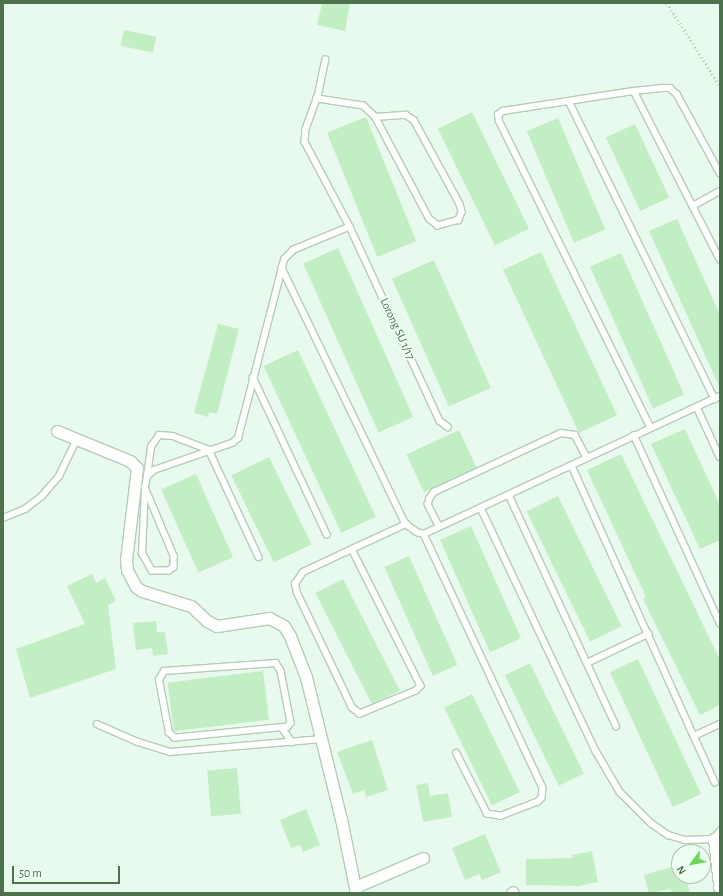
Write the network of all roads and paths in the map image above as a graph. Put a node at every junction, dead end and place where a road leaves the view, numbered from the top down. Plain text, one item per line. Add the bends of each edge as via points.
1 (667, 3) edge
2 (325, 60) dead end
3 (720, 86) edge
4 (634, 91) junction
5 (316, 99) junction
6 (569, 101) junction
7 (375, 116) junction
8 (720, 173) edge
9 (720, 191) edge
10 (693, 206) junction
11 (350, 227) junction
12 (720, 259) edge
13 (282, 268) junction
14 (253, 377) junction
15 (718, 398) edge
16 (697, 407) junction
17 (448, 427) dead end
18 (650, 427) junction
19 (57, 431) dead end
20 (634, 436) junction
21 (77, 439) junction
22 (210, 450) junction
23 (720, 457) edge
24 (587, 458) junction
25 (572, 466) junction
26 (147, 477) junction
27 (145, 487) junction
28 (510, 495) junction
29 (481, 508) junction
30 (3, 518) edge
31 (406, 524) junction
32 (439, 527) junction
33 (327, 534) dead end
34 (424, 534) junction
35 (352, 549) junction
36 (259, 557) dead end
37 (720, 624) edge
38 (648, 634) junction
39 (587, 663) junction
40 (97, 724) dead end
41 (720, 724) edge
42 (616, 726) dead end
43 (283, 729) junction
44 (694, 736) junction
45 (321, 738) junction
46 (292, 742) junction
47 (456, 753) dead end
48 (715, 782) dead end
49 (717, 835) edge
50 (423, 858) dead end
51 (356, 890) edge
52 (720, 893) edge

1 - 3 path
2 - 5 lane, Lorong SU 1/17
4 - 6 lane
4 - 8 lane via 670,88 677,94
4 - 10 lane
5 - 7 lane via 357,104
5 - 11 lane, Lorong SU 1/17 via 306,130 305,142
6 - 15 lane
6 - 18 lane via 503,111 498,115 499,121
7 - 7 lane via 406,115 414,120 460,204 462,212 459,220 438,226 429,219
9 - 10 lane
10 - 12 lane
11 - 13 lane via 294,250 285,259
11 - 17 lane, Lorong SU 1/17 via 440,421
13 - 14 lane
13 - 31 lane
14 - 22 lane via 238,438 232,443
14 - 33 lane
15 - 16 lane
16 - 18 lane
16 - 23 lane
18 - 20 lane
19 - 21 street
20 - 24 lane
20 - 37 lane
21 - 30 lane via 59,476 41,497 24,509
21 - 45 street via 130,462 137,468 126,560 127,570 136,586 142,591 192,606 207,621 217,626 268,618 284,626 297,650 306,677
22 - 26 lane via 154,470
22 - 26 lane via 173,436 159,435 153,440
22 - 36 lane
24 - 25 lane
24 - 32 lane via 575,435 561,433 434,492 428,505
25 - 28 lane
25 - 38 lane
26 - 27 lane
27 - 27 lane via 174,556 174,568 169,571 152,571 142,554
28 - 29 lane
28 - 39 lane
29 - 32 lane
29 - 49 lane via 615,786 651,823 668,835 684,840
31 - 34 lane
31 - 35 lane
32 - 34 lane
34 - 47 lane via 543,788 542,798 538,802 501,816 487,814
35 - 35 lane via 421,686 416,691 360,714 352,708 296,593 295,584 302,572
38 - 39 lane
38 - 44 lane
39 - 42 lane
40 - 46 lane via 138,742 170,752
41 - 44 lane
43 - 43 lane via 172,736 159,677 168,670 276,663 281,668 291,723
43 - 46 lane
44 - 48 lane
45 - 46 lane
45 - 51 street
49 - 52 street
50 - 51 street

